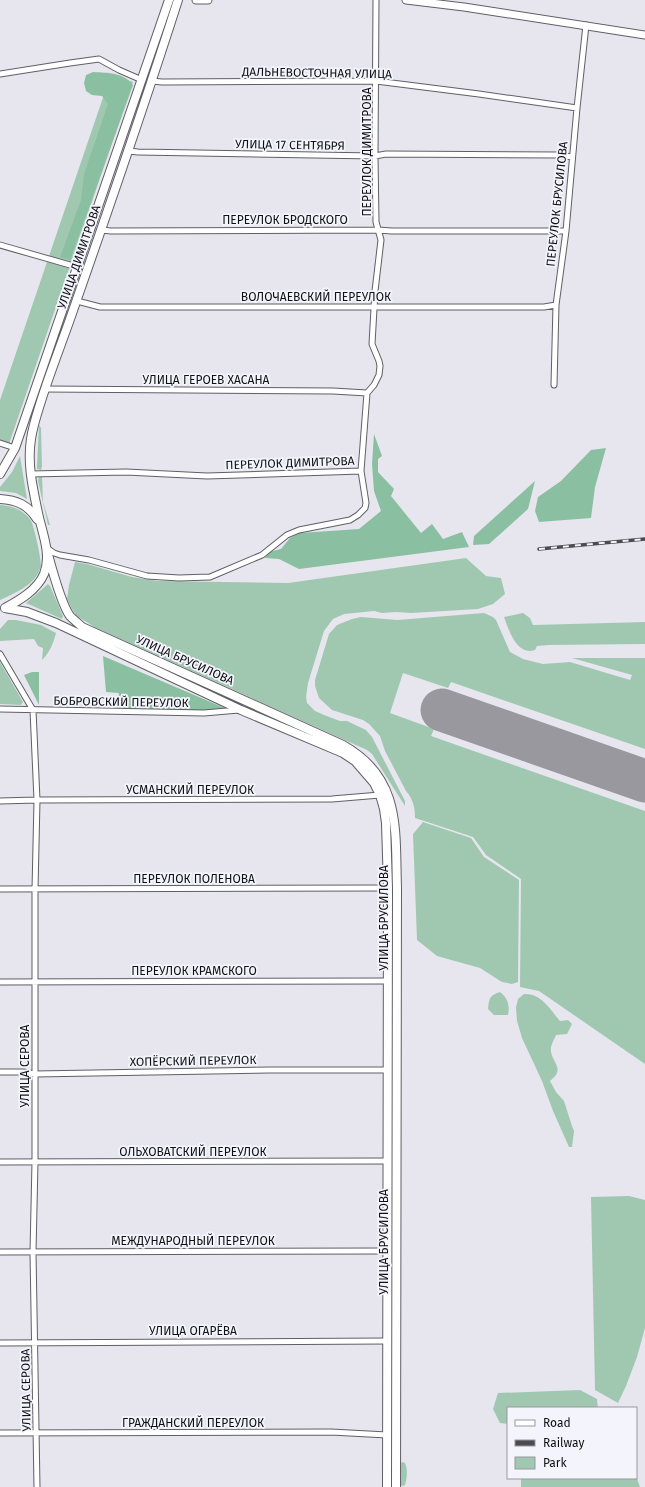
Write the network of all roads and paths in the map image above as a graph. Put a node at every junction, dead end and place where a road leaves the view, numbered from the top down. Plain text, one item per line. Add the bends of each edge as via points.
1 (169, 0) edge
2 (178, 0) edge
3 (196, 0) edge
4 (208, 0) edge
5 (376, 0) edge
6 (406, 0) edge
7 (586, 25) junction
8 (645, 35) edge
9 (0, 74) edge
10 (142, 80) junction
11 (152, 81) junction
12 (376, 81) junction
13 (576, 108) junction
14 (128, 151) junction
15 (375, 156) junction
16 (572, 157) junction
17 (101, 230) junction
18 (378, 230) junction
19 (566, 231) junction
20 (0, 245) edge
21 (76, 267) junction
22 (77, 301) junction
23 (556, 305) junction
24 (374, 307) junction
25 (554, 385) dead end
26 (45, 389) junction
27 (367, 393) junction
28 (0, 443) edge
29 (15, 448) junction
30 (361, 471) junction
31 (0, 474) edge
32 (30, 474) junction
33 (0, 499) edge
34 (40, 526) junction
35 (46, 547) junction
36 (2, 610) edge
37 (0, 654) edge
38 (0, 709) edge
39 (33, 710) junction
40 (241, 710) junction
41 (380, 795) junction
42 (36, 800) junction
43 (0, 801) edge
44 (388, 888) junction
45 (0, 889) edge
46 (35, 890) junction
47 (387, 980) junction
48 (0, 982) edge
49 (36, 982) junction
50 (388, 1070) junction
51 (0, 1072) edge
52 (35, 1074) junction
53 (387, 1161) junction
54 (0, 1162) edge
55 (35, 1162) junction
56 (387, 1206) junction
57 (396, 1206) junction
58 (387, 1251) junction
59 (0, 1252) edge
60 (33, 1252) junction
61 (387, 1341) junction
62 (36, 1342) junction
63 (0, 1343) edge
64 (0, 1433) edge
65 (37, 1433) junction
66 (387, 1435) junction
67 (37, 1487) edge
68 (387, 1487) edge
69 (396, 1487) edge

1 - 10 main road, УЛИЦА ДИМИТРОВА
2 - 11 main road, УЛИЦА ДИМИТРОВА
3 - 4 main road
5 - 12 street, ПЕРЕУЛОК ДИМИТРОВА
6 - 7 main road
7 - 8 main road
7 - 13 street, ПЕРЕУЛОК БРУСИЛОВА
9 - 10 street via 99,59
10 - 21 main road, УЛИЦА ДИМИТРОВА
11 - 12 street, ДАЛЬНЕВОСТОЧНАЯ УЛИЦА
11 - 14 main road, УЛИЦА ДИМИТРОВА
12 - 13 street, ДАЛЬНЕВОСТОЧНАЯ УЛИЦА
12 - 15 street, ПЕРЕУЛОК ДИМИТРОВА
13 - 16 street, ПЕРЕУЛОК БРУСИЛОВА
14 - 15 street, УЛИЦА 17 СЕНТЯБРЯ
14 - 17 main road, УЛИЦА ДИМИТРОВА
15 - 16 street, УЛИЦА 17 СЕНТЯБРЯ via 386,154
15 - 18 street, ПЕРЕУЛОК ДИМИТРОВА
16 - 19 street, ПЕРЕУЛОК БРУСИЛОВА
17 - 18 street, ПЕРЕУЛОК БРОДСКОГО
17 - 22 main road, УЛИЦА ДИМИТРОВА
18 - 19 street, ПЕРЕУЛОК БРОДСКОГО
18 - 24 street, ПЕРЕУЛОК ДИМИТРОВА via 381,240
19 - 23 street, ПЕРЕУЛОК БРУСИЛОВА
20 - 21 street
21 - 29 main road, УЛИЦА ДИМИТРОВА
22 - 24 street, ВОЛОЧАЕВСКИЙ ПЕРЕУЛОК via 100,307
22 - 26 main road, УЛИЦА ДИМИТРОВА
23 - 24 street, ВОЛОЧАЕВСКИЙ ПЕРЕУЛОК
23 - 25 street, ПЕРЕУЛОК БРУСИЛОВА
24 - 27 street, ПЕРЕУЛОК ДИМИТРОВА via 372,344 380,366 379,375
26 - 27 street, УЛИЦА ГЕРОЕВ ХАСАНА
26 - 32 main road, УЛИЦА ДИМИТРОВА via 31,438
27 - 30 street, ПЕРЕУЛОК ДИМИТРОВА
28 - 29 street
29 - 31 main road, УЛИЦА ДИМИТРОВА
30 - 32 street, ПЕРЕУЛОК ДИМИТРОВА via 207,476 98,472
30 - 35 street via 366,502 365,508 358,515 350,520 299,530 287,535 262,555 210,577 147,576 60,555
32 - 34 main road, УЛИЦА ДИМИТРОВА
33 - 34 main road, УЛИЦА ДИМИТРОВА via 22,504 34,515
34 - 35 main road, УЛИЦА ДИМИТРОВА
35 - 36 main road, УЛИЦА ДИМИТРОВА via 46,568 40,580 21,599
35 - 57 main road, УЛИЦА БРУСИЛОВА via 68,612 71,618 82,626 343,745 369,763 387,793 395,819 397,888
36 - 40 main road, УЛИЦА БРУСИЛОВА via 27,612 50,621
37 - 39 street, УЛИЦА СЕРОВА
38 - 39 street, БОБРОВСКИЙ ПЕРЕУЛОК
39 - 40 street, БОБРОВСКИЙ ПЕРЕУЛОК via 204,713
39 - 42 street, УЛИЦА СЕРОВА
40 - 41 main road, УЛИЦА БРУСИЛОВА via 343,753 361,766
41 - 42 street, УСМАНСКИЙ ПЕРЕУЛОК via 332,799
41 - 44 main road, УЛИЦА БРУСИЛОВА via 386,823
42 - 43 street, УСМАНСКИЙ ПЕРЕУЛОК
42 - 46 street, УЛИЦА СЕРОВА
44 - 46 street, ПЕРЕУЛОК ПОЛЕНОВА
44 - 47 main road, УЛИЦА БРУСИЛОВА
45 - 46 street, ПЕРЕУЛОК ПОЛЕНОВА
46 - 49 street, УЛИЦА СЕРОВА
47 - 49 street, ПЕРЕУЛОК КРАМСКОГО
47 - 50 main road, УЛИЦА БРУСИЛОВА
48 - 49 street, ПЕРЕУЛОК КРАМСКОГО
49 - 52 street, УЛИЦА СЕРОВА
50 - 52 street, ХОПЁРСКИЙ ПЕРЕУЛОК
50 - 53 main road, УЛИЦА БРУСИЛОВА
51 - 52 street, ХОПЁРСКИЙ ПЕРЕУЛОК
52 - 55 street, УЛИЦА СЕРОВА
53 - 55 street, ОЛЬХОВАТСКИЙ ПЕРЕУЛОК
53 - 56 main road, УЛИЦА БРУСИЛОВА
54 - 55 street, ОЛЬХОВАТСКИЙ ПЕРЕУЛОК
55 - 60 street, УЛИЦА СЕРОВА
56 - 57 main road
56 - 58 main road, УЛИЦА БРУСИЛОВА
57 - 69 main road, УЛИЦА БРУСИЛОВА
58 - 60 street, МЕЖДУНАРОДНЫЙ ПЕРЕУЛОК
58 - 61 main road, УЛИЦА БРУСИЛОВА
59 - 60 street, МЕЖДУНАРОДНЫЙ ПЕРЕУЛОК
60 - 62 street, УЛИЦА СЕРОВА
61 - 62 street, УЛИЦА ОГАРЁВА
61 - 66 main road, УЛИЦА БРУСИЛОВА
62 - 63 street, УЛИЦА ОГАРЁВА
62 - 65 street, УЛИЦА СЕРОВА
64 - 65 street, ГРАЖДАНСКИЙ ПЕРЕУЛОК
65 - 66 street, ГРАЖДАНСКИЙ ПЕРЕУЛОК via 331,1432
65 - 67 street, УЛИЦА СЕРОВА
66 - 68 main road, УЛИЦА БРУСИЛОВА

